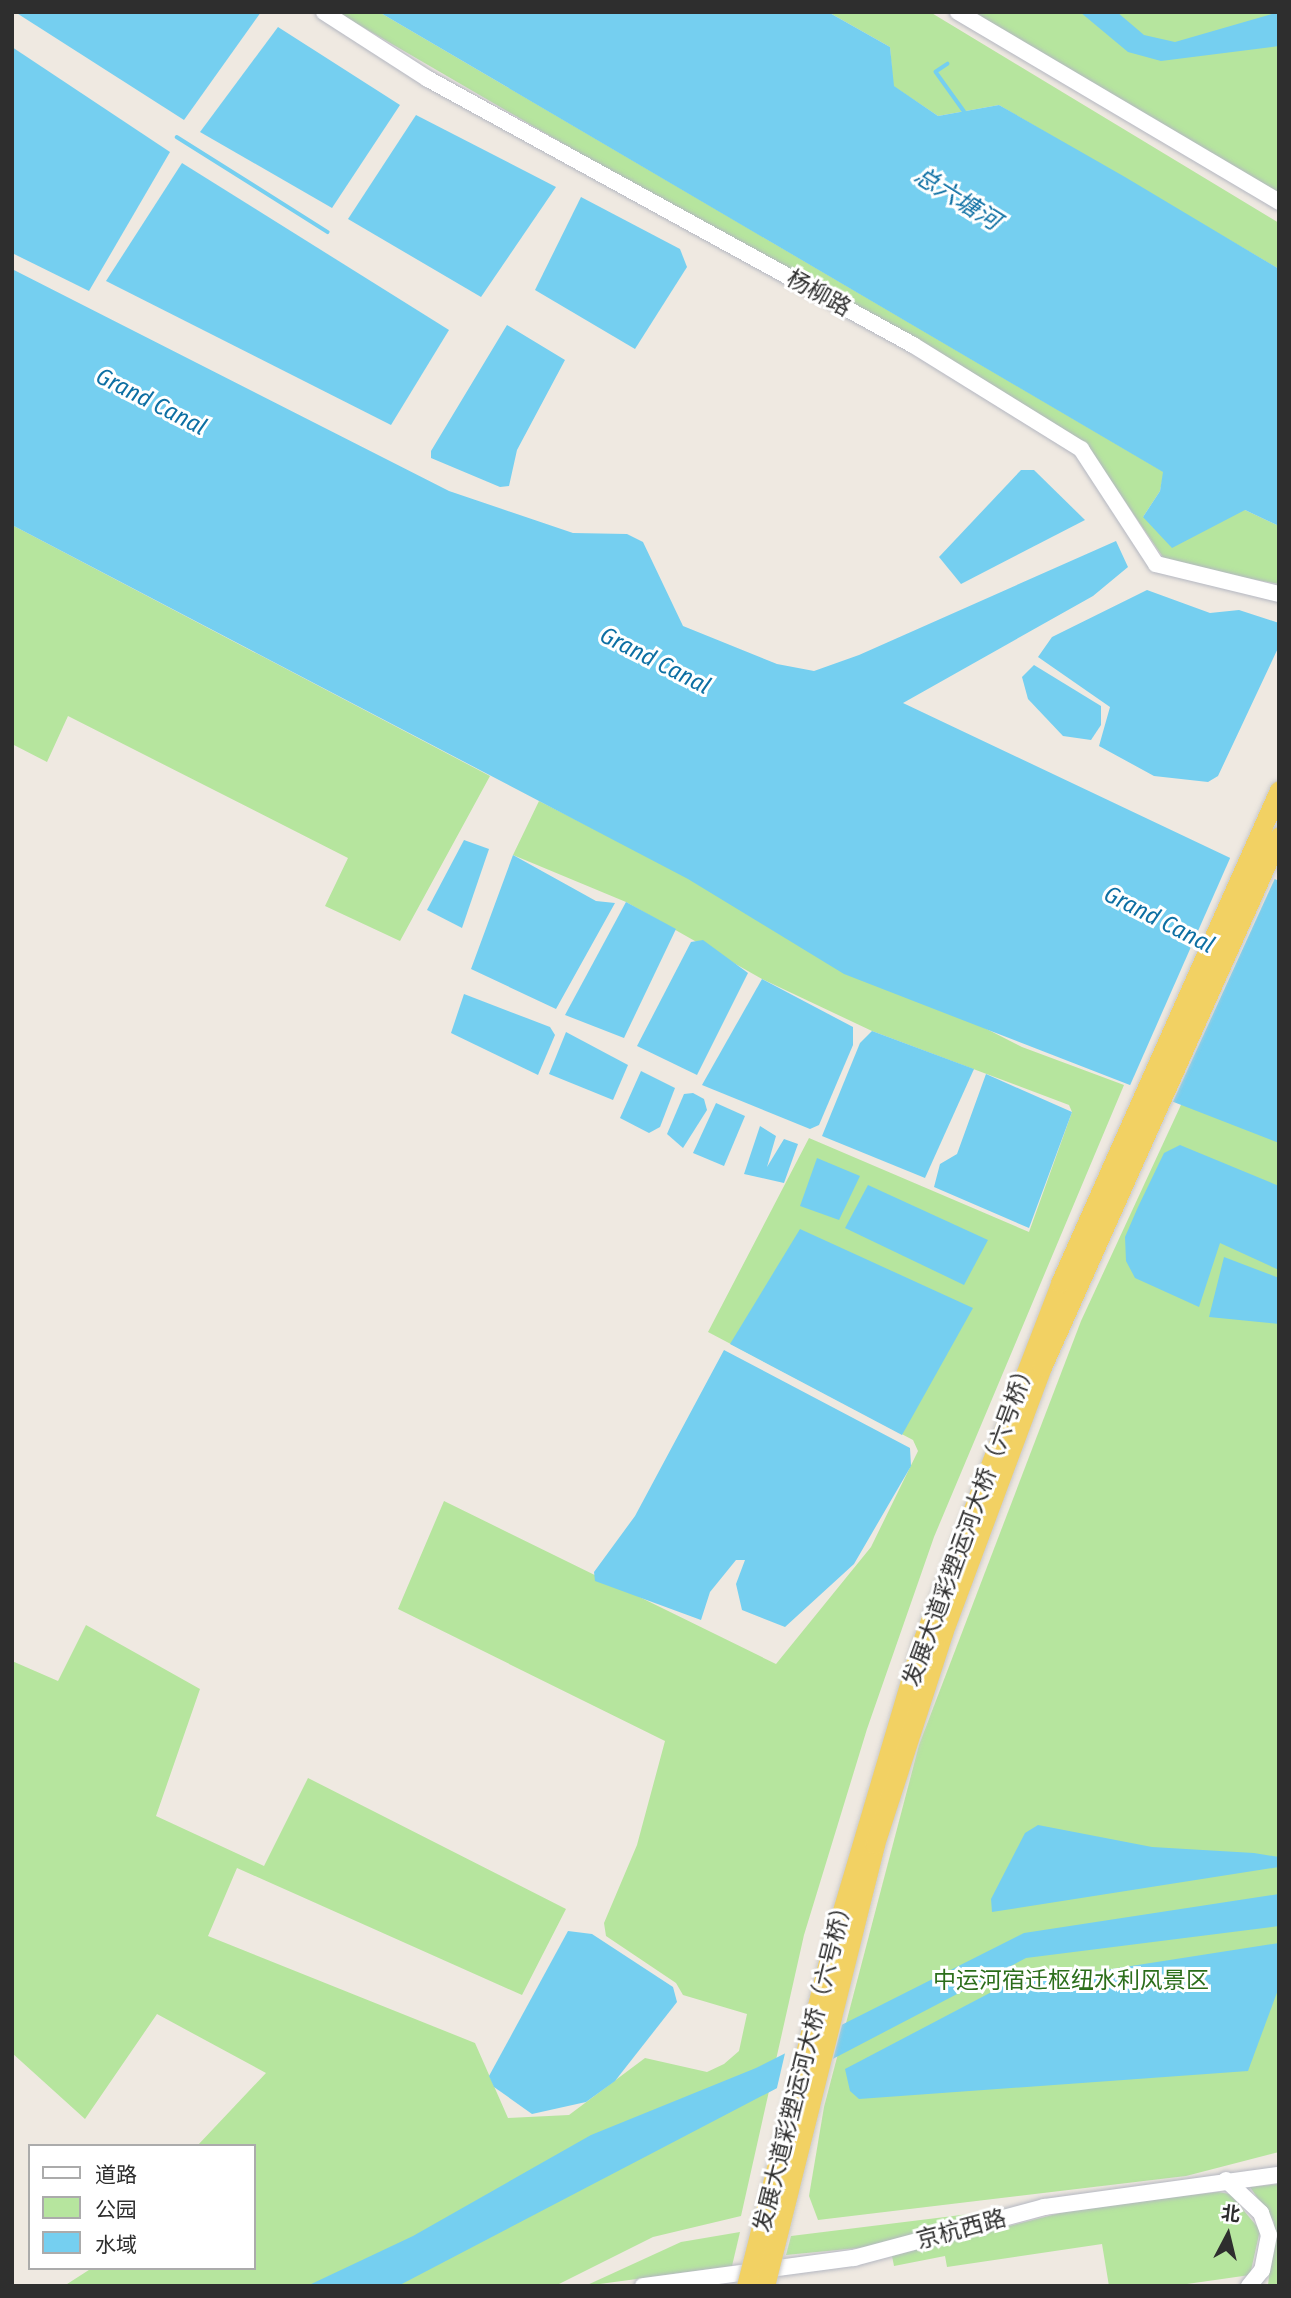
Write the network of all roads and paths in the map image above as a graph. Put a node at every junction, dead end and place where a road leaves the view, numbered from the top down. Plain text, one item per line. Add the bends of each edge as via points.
1 (324, 12) edge
2 (958, 12) edge
3 (1279, 202) edge
4 (1279, 594) edge
5 (1279, 790) edge
6 (1279, 836) edge
7 (1279, 2175) edge
8 (1226, 2180) junction
9 (643, 2286) edge
10 (746, 2286) edge
11 (765, 2286) edge
12 (1249, 2286) edge

1 - 4 street, 杨柳路 via 428,79 913,345 1081,449 1156,564
2 - 3 street
5 - 10 main road, 发展大道彩塑运河大桥（六号桥）, bridge via 1060,1283 921,1644 833,1941
6 - 11 main road, 发展大道彩塑运河大桥（六号桥）, bridge via 1042,1367 943,1633 875,1844
7 - 8 street, 京杭西路
8 - 9 street, 京杭西路 via 1044,2207 855,2258
8 - 12 street via 1261,2213 1269,2235 1262,2270

